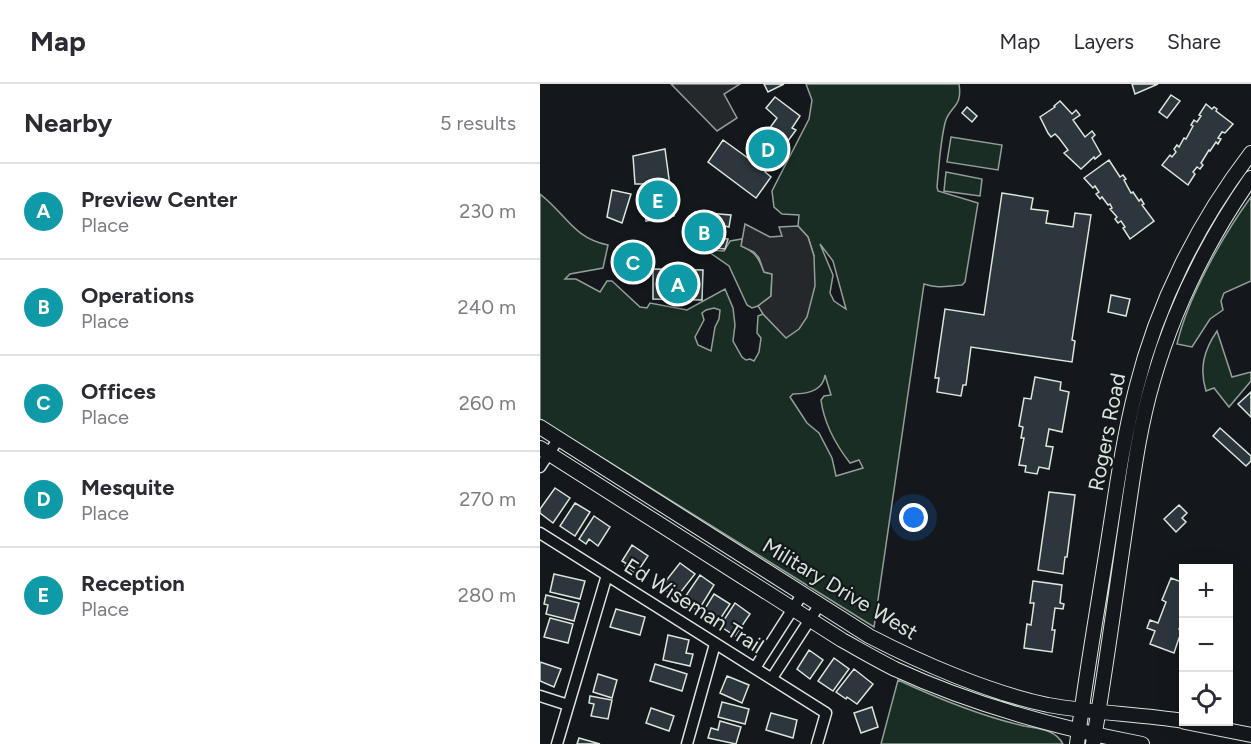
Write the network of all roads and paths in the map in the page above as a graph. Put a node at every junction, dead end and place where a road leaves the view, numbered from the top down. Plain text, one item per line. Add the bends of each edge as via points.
1 (1251, 153) edge
2 (1251, 178) edge
3 (540, 427) edge
4 (559, 438) junction
5 (544, 451) edge
6 (540, 467) edge
7 (540, 533) edge
8 (607, 575) junction
9 (803, 593) junction
10 (820, 604) junction
11 (793, 608) junction
12 (810, 620) junction
13 (777, 634) junction
14 (715, 644) junction
15 (794, 645) junction
16 (755, 668) junction
17 (772, 678) junction
18 (540, 696) edge
19 (568, 705) junction
20 (1082, 709) junction
21 (1098, 711) junction
22 (1179, 720) edge
23 (1208, 726) edge
24 (1251, 735) edge
25 (1078, 737) edge
26 (1094, 739) edge
27 (557, 744) edge
28 (687, 744) edge
29 (817, 744) edge
30 (1142, 744) edge

1 - 20 main road, Rogers Road via 1188,253 1143,363 1122,454
2 - 21 main road, Rogers Road via 1198,264 1153,381 1136,456
3 - 4 main road, Military Drive West
4 - 5 street
4 - 9 main road, Military Drive West
5 - 6 street
5 - 11 main road, Military Drive West
7 - 8 street, Ed Wiseman Trail
8 - 14 street, Ed Wiseman Trail
8 - 19 street
9 - 10 main road, Military Drive West
9 - 11 street
10 - 12 street
10 - 20 main road, Military Drive West via 869,636 955,675 1033,701
11 - 12 main road, Military Drive West
11 - 13 street
12 - 15 street
12 - 25 main road, Military Drive West via 895,669
13 - 15 street
13 - 16 street
14 - 16 street, Ed Wiseman Trail
14 - 28 street
15 - 17 street
16 - 17 street, Ed Wiseman Trail
17 - 29 street, Ed Wiseman Trail via 826,713
18 - 19 street
19 - 27 street
20 - 21 main road, Military Drive West
20 - 25 main road, Rogers Road
21 - 22 main road, Military Drive West
21 - 26 main road, Rogers Road
23 - 24 main road, Military Drive West
25 - 26 main road, Military Drive West
26 - 30 main road, Military Drive West

